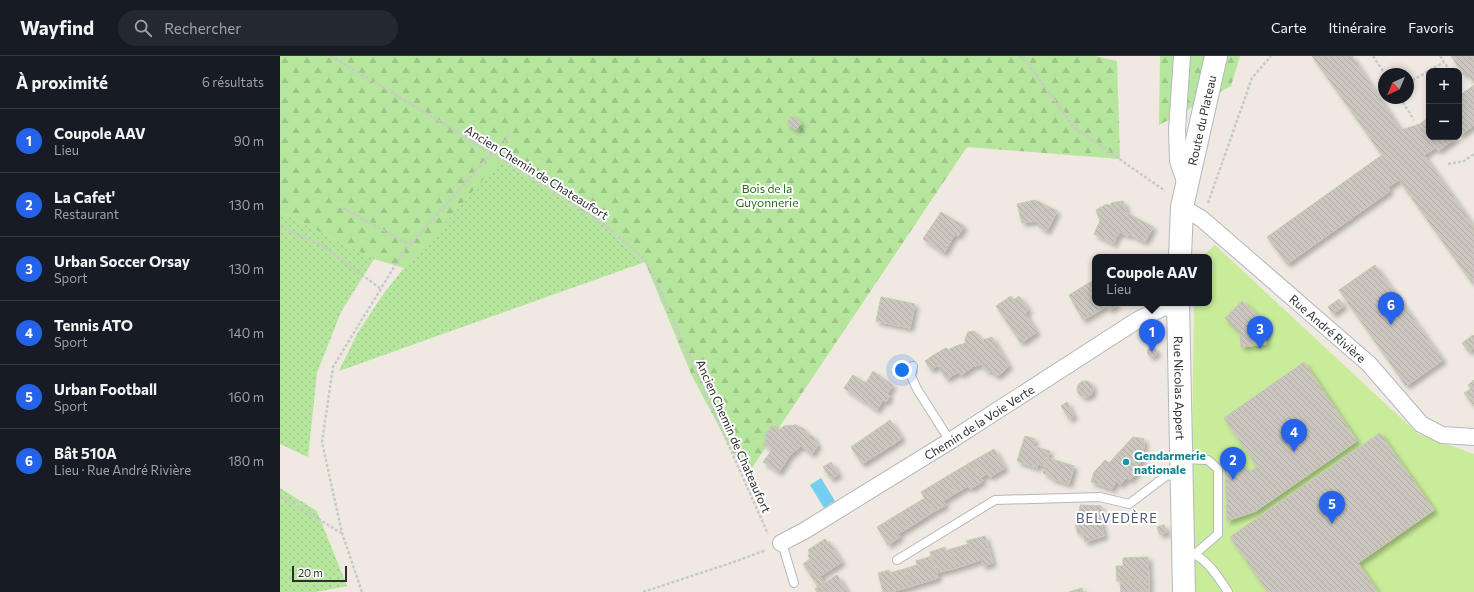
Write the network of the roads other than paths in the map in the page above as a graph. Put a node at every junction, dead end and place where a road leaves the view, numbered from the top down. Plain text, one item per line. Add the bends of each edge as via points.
1 (1182, 56) edge
2 (1216, 56) edge
3 (1186, 184) junction
4 (1182, 206) junction
5 (1180, 254) edge
6 (1170, 306) edge
7 (1178, 306) edge
8 (913, 366) dead end
9 (1474, 437) edge
10 (950, 441) junction
11 (1181, 467) junction
12 (775, 544) joint
13 (1189, 554) junction
14 (897, 560) dead end
15 (794, 583) dead end
16 (1184, 592) edge
17 (1228, 592) edge

1 - 3 street via 1177,145 1178,161
2 - 3 street, Route du Plateau
3 - 4 street
4 - 5 street
4 - 9 street, Rue André Rivière via 1202,219 1369,364 1421,424 1442,435
6 - 10 street, Chemin de la Voie Verte via 1136,321
7 - 11 street, Rue Nicolas Appert
8 - 10 lane via 911,376 917,389
10 - 12 street, Chemin de la Voie Verte via 804,531
11 - 13 street, Rue Nicolas Appert
11 - 13 lane via 1208,460 1218,469 1218,534
11 - 14 lane via 1129,504 1100,498 994,500
12 - 15 lane
13 - 16 street, Rue Nicolas Appert
13 - 17 lane via 1209,566

